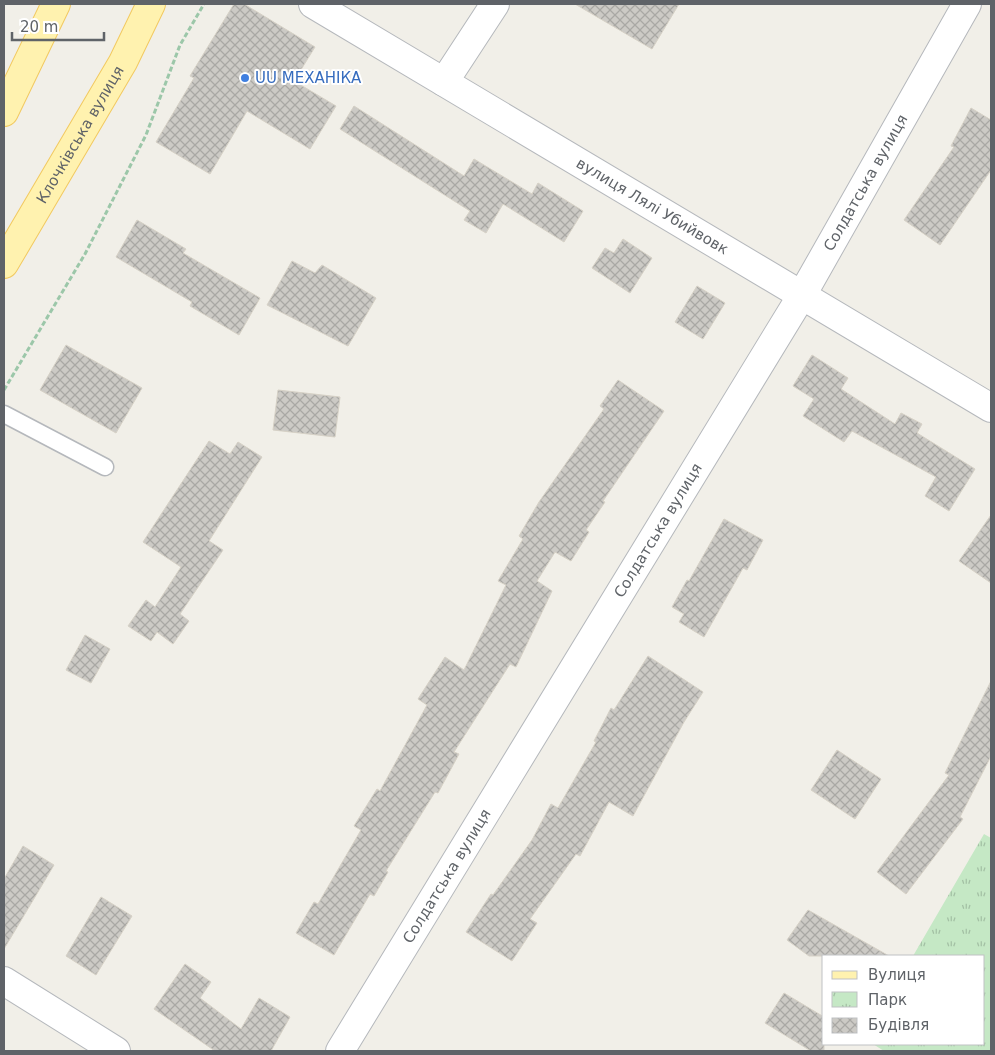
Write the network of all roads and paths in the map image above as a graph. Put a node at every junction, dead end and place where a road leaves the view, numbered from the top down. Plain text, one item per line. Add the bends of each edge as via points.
1 (56, 4) edge
2 (151, 4) edge
3 (204, 4) edge
4 (313, 4) edge
5 (495, 4) edge
6 (967, 4) edge
7 (444, 82) junction
8 (4, 112) edge
9 (4, 264) edge
10 (802, 295) junction
11 (4, 390) edge
12 (991, 408) edge
13 (4, 414) edge
14 (105, 467) dead end
15 (4, 981) edge
16 (116, 1051) edge
17 (340, 1051) edge

1 - 8 main road
2 - 9 main road, Клочківська вулиця via 123,62
3 - 11 path via 180,45 146,135 85,254
4 - 7 street, вулиця Лялі Убийвовк
5 - 7 street
6 - 10 street, Солдатська вулиця
7 - 10 street, вулиця Лялі Убийвовк
10 - 12 street, вулиця Лялі Убийвовк
10 - 17 street, Солдатська вулиця
13 - 14 lane
15 - 16 street

